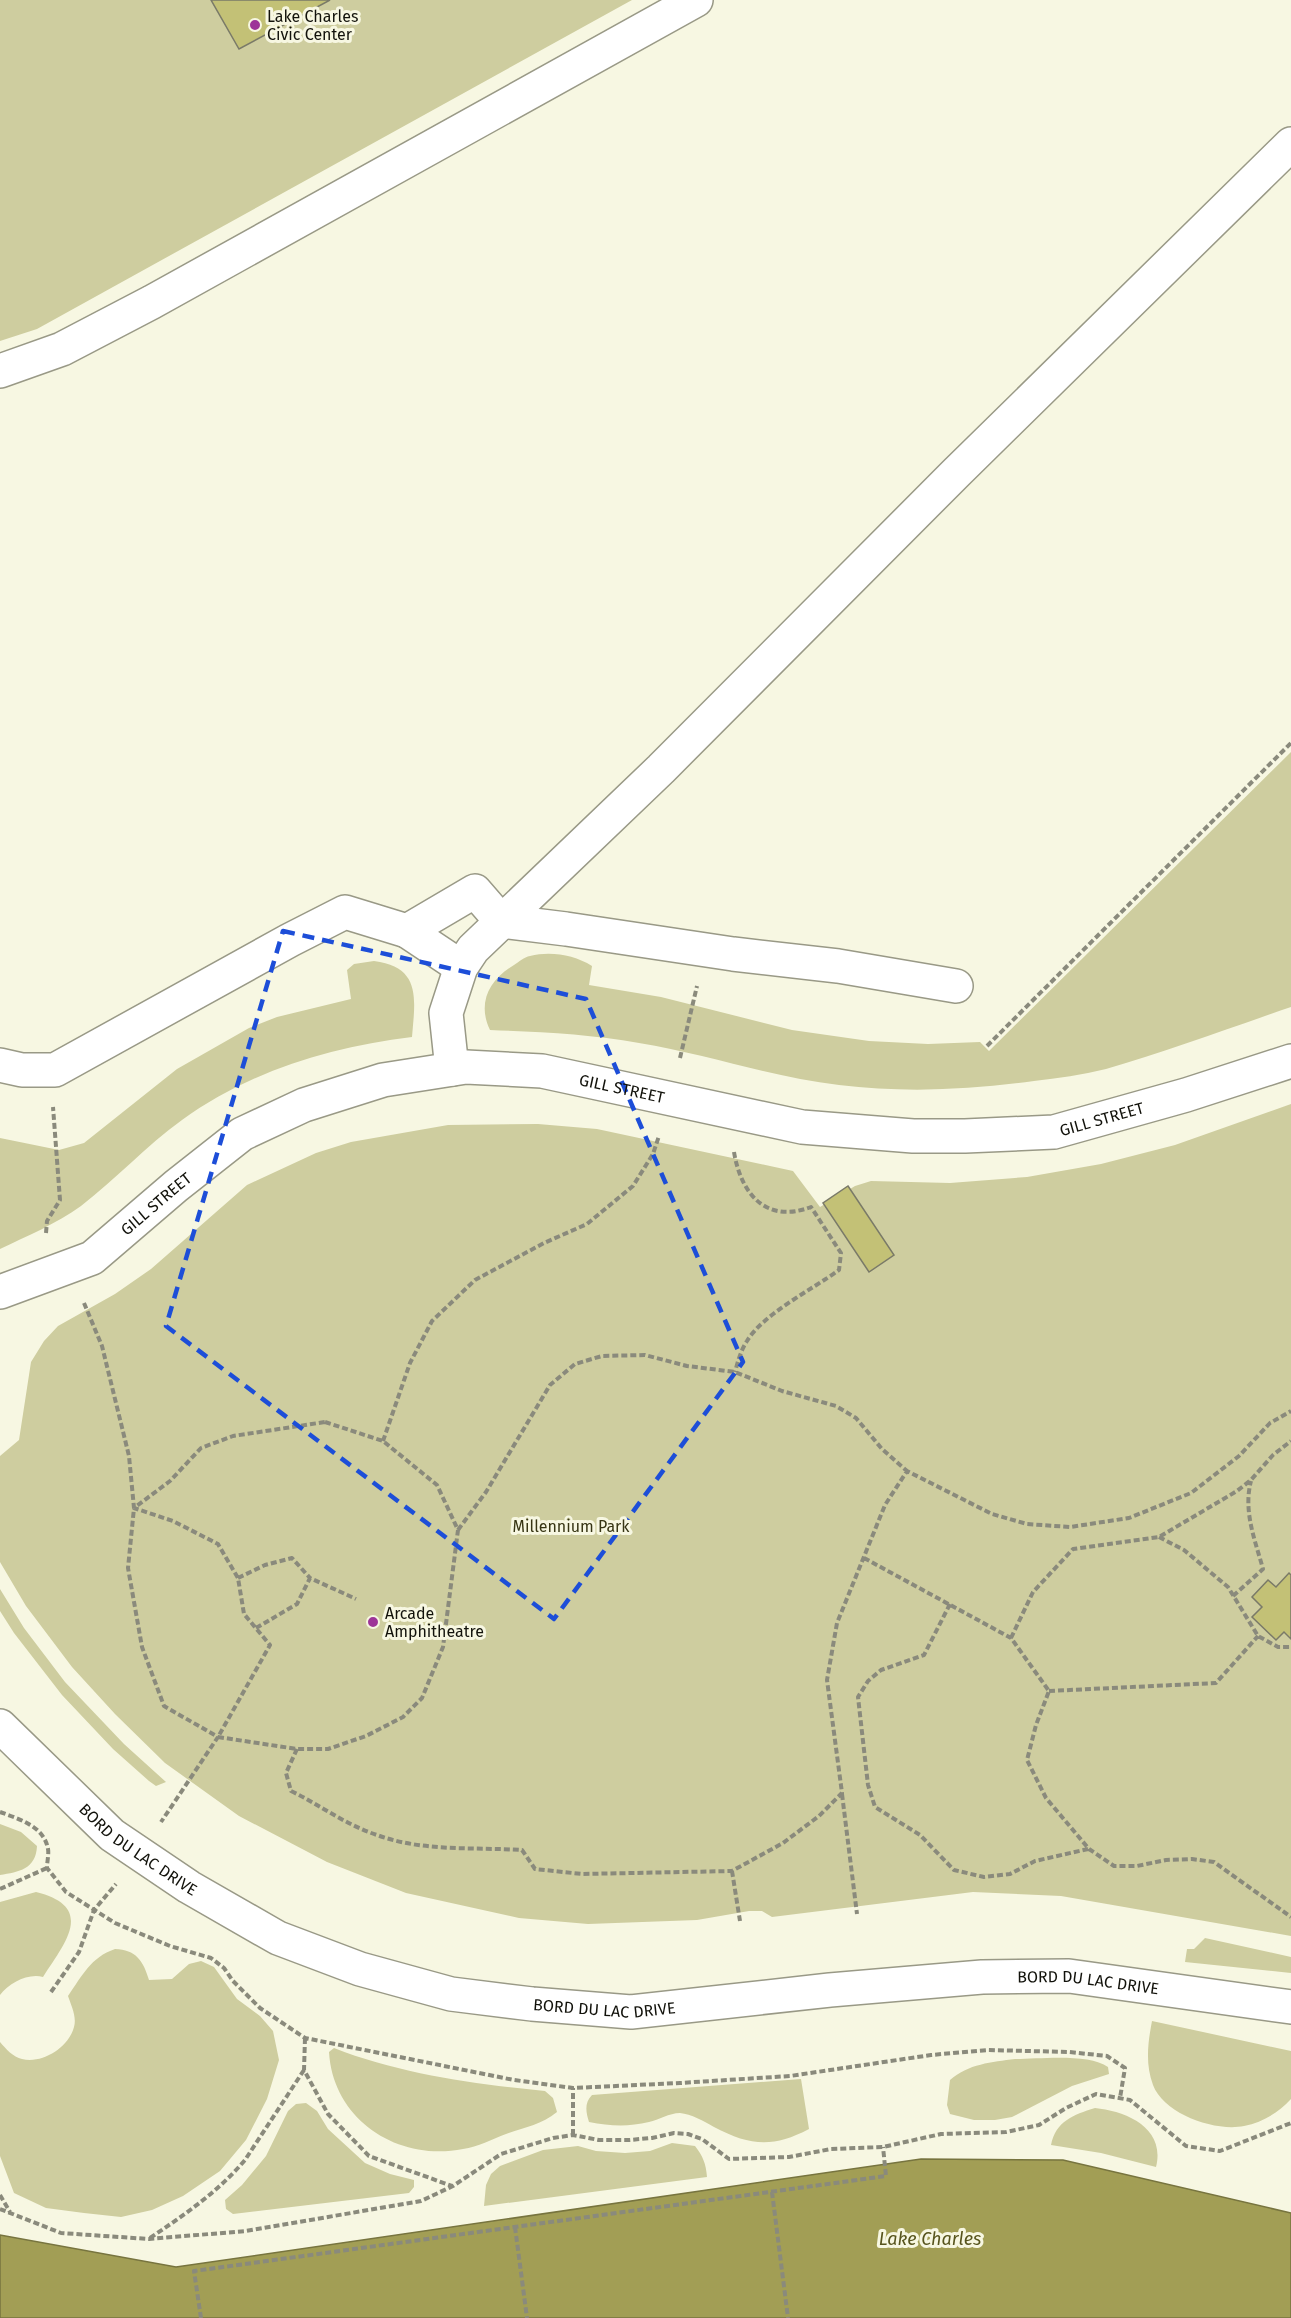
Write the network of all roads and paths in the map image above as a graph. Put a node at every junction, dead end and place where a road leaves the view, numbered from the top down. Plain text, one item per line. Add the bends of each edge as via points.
1 (696, 0) edge
2 (1291, 144) edge
3 (0, 371) edge
4 (1291, 743) edge
5 (501, 921) junction
6 (407, 931) junction
7 (705, 950) junction
8 (461, 968) junction
9 (956, 986) dead end
10 (987, 1046) dead end
11 (680, 1058) dead end
12 (1291, 1061) edge
13 (0, 1065) edge
14 (452, 1069) junction
15 (51, 1070) junction
16 (660, 1131) dead end
17 (733, 1145) dead end
18 (45, 1234) dead end
19 (0, 1292) edge
20 (82, 1300) dead end
21 (735, 1371) junction
22 (1291, 1411) edge
23 (384, 1441) junction
24 (1291, 1441) edge
25 (907, 1471) junction
26 (1251, 1480) junction
27 (134, 1508) junction
28 (458, 1530) junction
29 (1159, 1537) junction
30 (864, 1558) junction
31 (238, 1578) junction
32 (310, 1578) junction
33 (1233, 1596) junction
34 (356, 1599) dead end
35 (950, 1604) junction
36 (256, 1628) junction
37 (1258, 1636) junction
38 (1011, 1638) junction
39 (1291, 1647) edge
40 (1049, 1691) junction
41 (0, 1726) edge
42 (218, 1737) junction
43 (297, 1749) junction
44 (842, 1793) junction
45 (1089, 1849) junction
46 (141, 1854) junction
47 (47, 1868) dead end
48 (732, 1871) junction
49 (0, 1888) edge
50 (857, 1914) dead end
51 (1291, 1917) edge
52 (740, 1921) dead end
53 (51, 1992) dead end
54 (1291, 2007) edge
55 (305, 2038) dead end
56 (1125, 2068) dead end
57 (304, 2070) junction
58 (573, 2088) dead end
59 (1120, 2098) junction
60 (1291, 2123) edge
61 (573, 2135) junction
62 (883, 2146) junction
63 (453, 2186) junction
64 (772, 2192) junction
65 (0, 2195) edge
66 (0, 2208) edge
67 (10, 2213) junction
68 (515, 2227) junction
69 (149, 2239) junction
70 (201, 2318) edge
71 (527, 2318) edge
72 (788, 2318) edge

1 - 3 street via 152,302 62,349
2 - 5 street via 661,769
4 - 10 path
5 - 6 street via 475,891
5 - 7 street
5 - 8 street via 473,949
6 - 8 street
6 - 15 street via 345,912
7 - 9 street via 838,966
7 - 11 path
8 - 14 street via 446,1013
12 - 14 street, GILL STREET via 1054,1132 954,1136 802,1127 542,1071
13 - 15 street
14 - 19 street, GILL STREET via 372,1084 304,1105 242,1134 92,1258
15 - 18 path via 60,1200 47,1221
16 - 23 path via 653,1154 633,1186 587,1224 475,1280 432,1321 410,1363
17 - 21 path via 737,1172 759,1202 774,1212 795,1213 811,1207 841,1253 839,1270 795,1299 747,1340
20 - 27 path via 102,1346 114,1390 129,1456
21 - 25 path via 782,1391 836,1406 856,1418
21 - 28 path via 687,1366 645,1355 602,1356 576,1364 550,1385 486,1492
22 - 25 path via 1270,1424 1239,1456 1191,1493 1129,1518 1110,1521 1070,1527 1027,1524 992,1514
23 - 27 path via 325,1422 233,1436 201,1448 170,1481
23 - 28 path via 437,1485
24 - 26 path
25 - 30 path via 885,1505
26 - 29 path
26 - 33 path via 1247,1498 1263,1569
27 - 31 path via 173,1521 218,1544
27 - 42 path via 128,1568 142,1647 164,1706
28 - 43 path via 443,1647 422,1698 403,1717 366,1736 328,1749
29 - 33 path via 1184,1550 1228,1587
29 - 38 path via 1073,1549 1033,1592
30 - 35 path
30 - 44 path via 837,1623 827,1680
31 - 32 path via 292,1558
31 - 36 path via 244,1614
32 - 34 path
32 - 36 path via 297,1604
33 - 37 path
35 - 38 path
35 - 45 path via 924,1655 881,1670 858,1697 867,1785 875,1807 920,1835 954,1870 984,1876 1010,1874 1035,1861
36 - 42 path via 270,1645
37 - 39 path via 1278,1647
37 - 40 path via 1216,1683
38 - 40 path
40 - 45 path via 1027,1760 1046,1798
41 - 46 street, BORD DU LAC DRIVE via 112,1835
42 - 43 path
42 - 46 path
43 - 48 path via 286,1773 291,1791 377,1836 416,1846 522,1850 535,1869 582,1874
44 - 48 path via 783,1843
44 - 50 path
45 - 51 path via 1113,1866 1166,1860 1214,1862
46 - 53 path via 94,1910 79,1952
46 - 54 street, BORD DU LAC DRIVE via 189,1887 278,1938 360,1970 451,1994 631,2012 982,1977 1070,1976
47 - 49 path
48 - 52 path
55 - 57 path
56 - 59 path
57 - 63 path via 328,2114 369,2156
57 - 69 path via 234,2173 206,2200
58 - 61 path
59 - 60 path via 1130,2100 1186,2146 1220,2151
59 - 62 path via 1096,2094 1039,2125 1017,2130 941,2134
61 - 62 path via 629,2140 688,2134 702,2139 729,2159 789,2157 831,2149
61 - 63 path via 501,2154
62 - 64 path via 886,2176
63 - 69 path via 421,2201 246,2231
64 - 68 path
64 - 72 path
65 - 67 path
66 - 67 path
67 - 69 path via 61,2233
68 - 70 path via 194,2271
68 - 71 path

